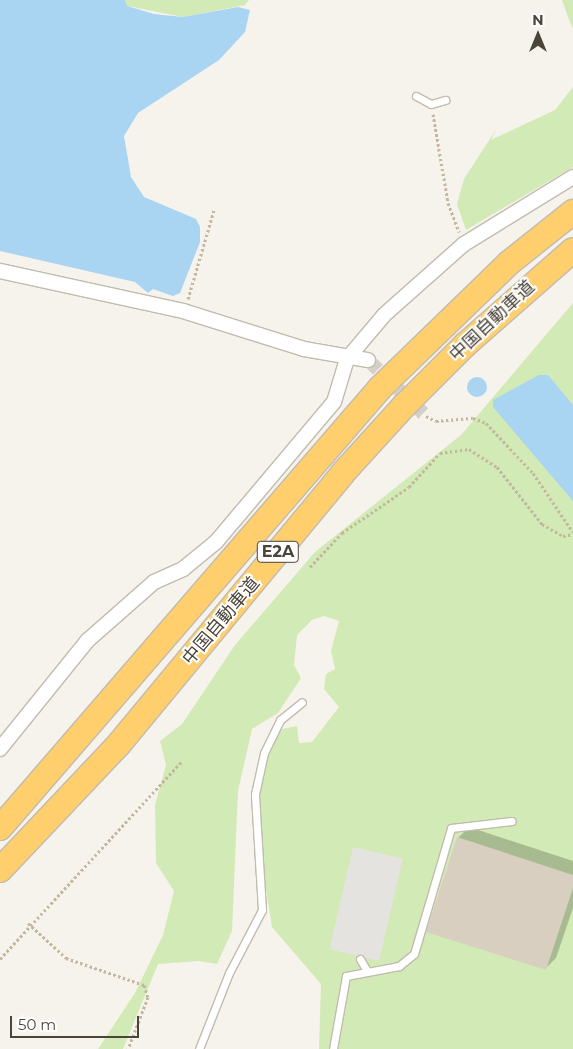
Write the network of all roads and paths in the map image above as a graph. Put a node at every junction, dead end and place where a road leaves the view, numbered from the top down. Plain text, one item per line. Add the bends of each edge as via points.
1 (416, 96) dead end
2 (445, 100) dead end
3 (431, 104) junction
4 (573, 177) edge
5 (214, 210) dead end
6 (573, 212) edge
7 (464, 244) junction
8 (573, 250) edge
9 (0, 271) edge
10 (183, 311) junction
11 (347, 359) junction
12 (368, 360) tunnel mouth
13 (426, 416) tunnel mouth
14 (573, 533) edge
15 (310, 567) dead end
16 (302, 702) dead end
17 (0, 749) edge
18 (181, 762) dead end
19 (512, 821) dead end
20 (0, 828) edge
21 (0, 870) edge
22 (28, 923) dead end
23 (32, 927) junction
24 (0, 959) edge
25 (360, 959) dead end
26 (367, 971) junction
27 (128, 1049) edge
28 (198, 1049) edge
29 (333, 1049) edge

1 - 3 lane
2 - 3 lane
3 - 7 path via 448,202
4 - 7 street
5 - 10 path via 200,270
6 - 20 highway, 中国自動車道 / E2A via 502,270 380,388
7 - 11 street via 384,315
8 - 21 highway, 中国自動車道 / E2A via 466,344 404,406 343,473 119,744
9 - 10 street
10 - 11 street
11 - 12 street
11 - 17 street via 334,402 216,542 183,569 154,582 87,641
13 - 14 path via 436,421 473,418 486,423 533,474
14 - 15 path via 563,536 542,524 497,467 469,450 460,451 440,454 409,487 342,533
16 - 28 lane via 280,720 264,753 255,794 262,910 229,973
18 - 23 path
19 - 26 lane via 451,828 414,954 398,966
22 - 23 path
23 - 24 path
23 - 27 path via 66,958 144,985 148,996
25 - 26 lane
26 - 29 lane via 346,976

